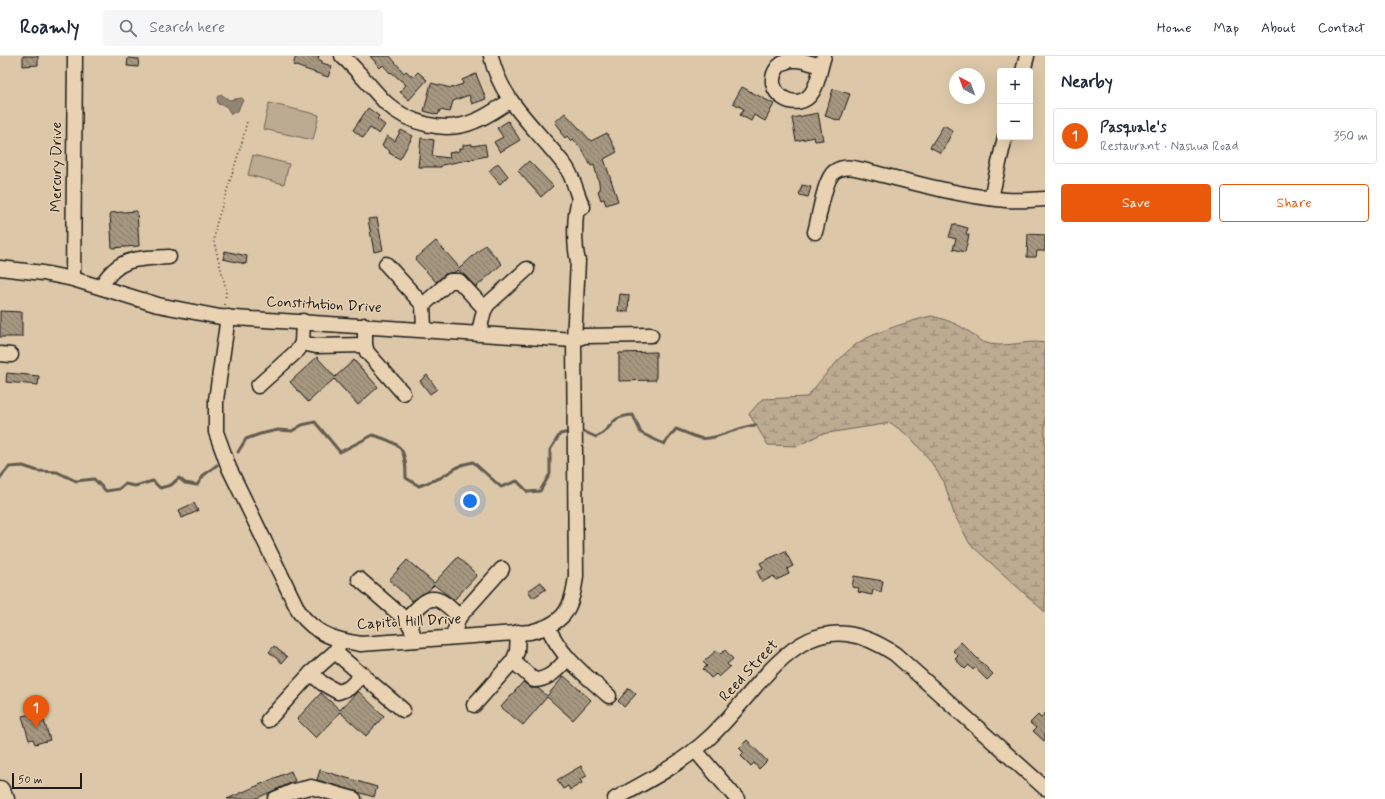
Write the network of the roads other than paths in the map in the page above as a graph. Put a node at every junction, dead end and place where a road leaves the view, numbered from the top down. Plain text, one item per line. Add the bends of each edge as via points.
1 (75, 56) edge
2 (342, 56) edge
3 (490, 56) edge
4 (1027, 56) edge
5 (1024, 68) edge
6 (510, 101) junction
7 (1004, 140) edge
8 (991, 198) junction
9 (1045, 199) edge
10 (815, 232) dead end
11 (169, 257) dead end
12 (386, 264) dead end
13 (0, 268) edge
14 (527, 269) dead end
15 (74, 279) junction
16 (101, 288) junction
17 (423, 304) junction
18 (485, 309) junction
19 (224, 317) junction
20 (303, 321) junction
21 (365, 325) junction
22 (424, 329) junction
23 (479, 332) junction
24 (651, 335) dead end
25 (574, 340) junction
26 (302, 343) junction
27 (365, 345) junction
28 (258, 386) dead end
29 (403, 393) dead end
30 (502, 568) dead end
31 (359, 578) dead end
32 (459, 617) junction
33 (406, 620) junction
34 (548, 628) junction
35 (518, 632) junction
36 (453, 636) junction
37 (416, 640) junction
38 (338, 646) junction
39 (567, 659) junction
40 (513, 661) junction
41 (311, 673) junction
42 (363, 674) junction
43 (609, 696) dead end
44 (474, 705) dead end
45 (403, 710) dead end
46 (268, 720) dead end
47 (695, 750) junction
48 (1045, 788) edge
49 (0, 790) edge
50 (5, 799) edge
51 (275, 799) edge
52 (354, 799) edge
53 (615, 799) edge
54 (737, 799) edge

1 - 15 street, Mercury Drive
2 - 6 street via 396,111 424,124 462,126 490,114
3 - 6 street via 497,77
4 - 5 street
6 - 25 street via 566,167 575,183 583,207 584,250 578,260
7 - 8 street
8 - 9 street
8 - 10 street via 856,168 844,168 834,172 827,183
11 - 16 street via 144,258 123,263 111,271
12 - 17 street
13 - 15 street, Constitution Drive
14 - 18 street
15 - 16 street, Constitution Drive
16 - 19 street, Constitution Drive via 158,305
17 - 18 street via 450,281 459,281
17 - 22 street
18 - 23 street
19 - 20 street, Constitution Drive
19 - 38 street, Capitol Hill Drive via 216,400 216,432 220,445 300,612 314,629
20 - 21 street, Constitution Drive
20 - 26 street
21 - 22 street, Constitution Drive
21 - 27 street
22 - 23 street, Constitution Drive
23 - 25 street, Constitution Drive
24 - 25 street, Constitution Drive via 584,336
25 - 34 street via 574,589 563,615
26 - 27 street via 316,346
26 - 28 street via 298,350
27 - 29 street via 367,352
30 - 32 street
31 - 33 street
32 - 33 street via 446,602 431,599
32 - 36 street
33 - 37 street
34 - 35 street, Capitol Hill Drive
34 - 39 street
35 - 36 street, Capitol Hill Drive
35 - 40 street via 517,652
36 - 37 street, Capitol Hill Drive
37 - 38 street, Capitol Hill Drive
38 - 41 street
38 - 42 street
39 - 40 street via 550,676 541,680 534,680
39 - 43 street
40 - 44 street
41 - 42 street via 338,692 349,688
41 - 46 street
42 - 45 street
47 - 48 street, Reed Street via 725,722 775,664 791,650 831,634 853,635 874,641 895,654
47 - 53 street, Reed Street via 680,762
47 - 54 street
49 - 50 main road
51 - 52 street via 294,791 311,788

